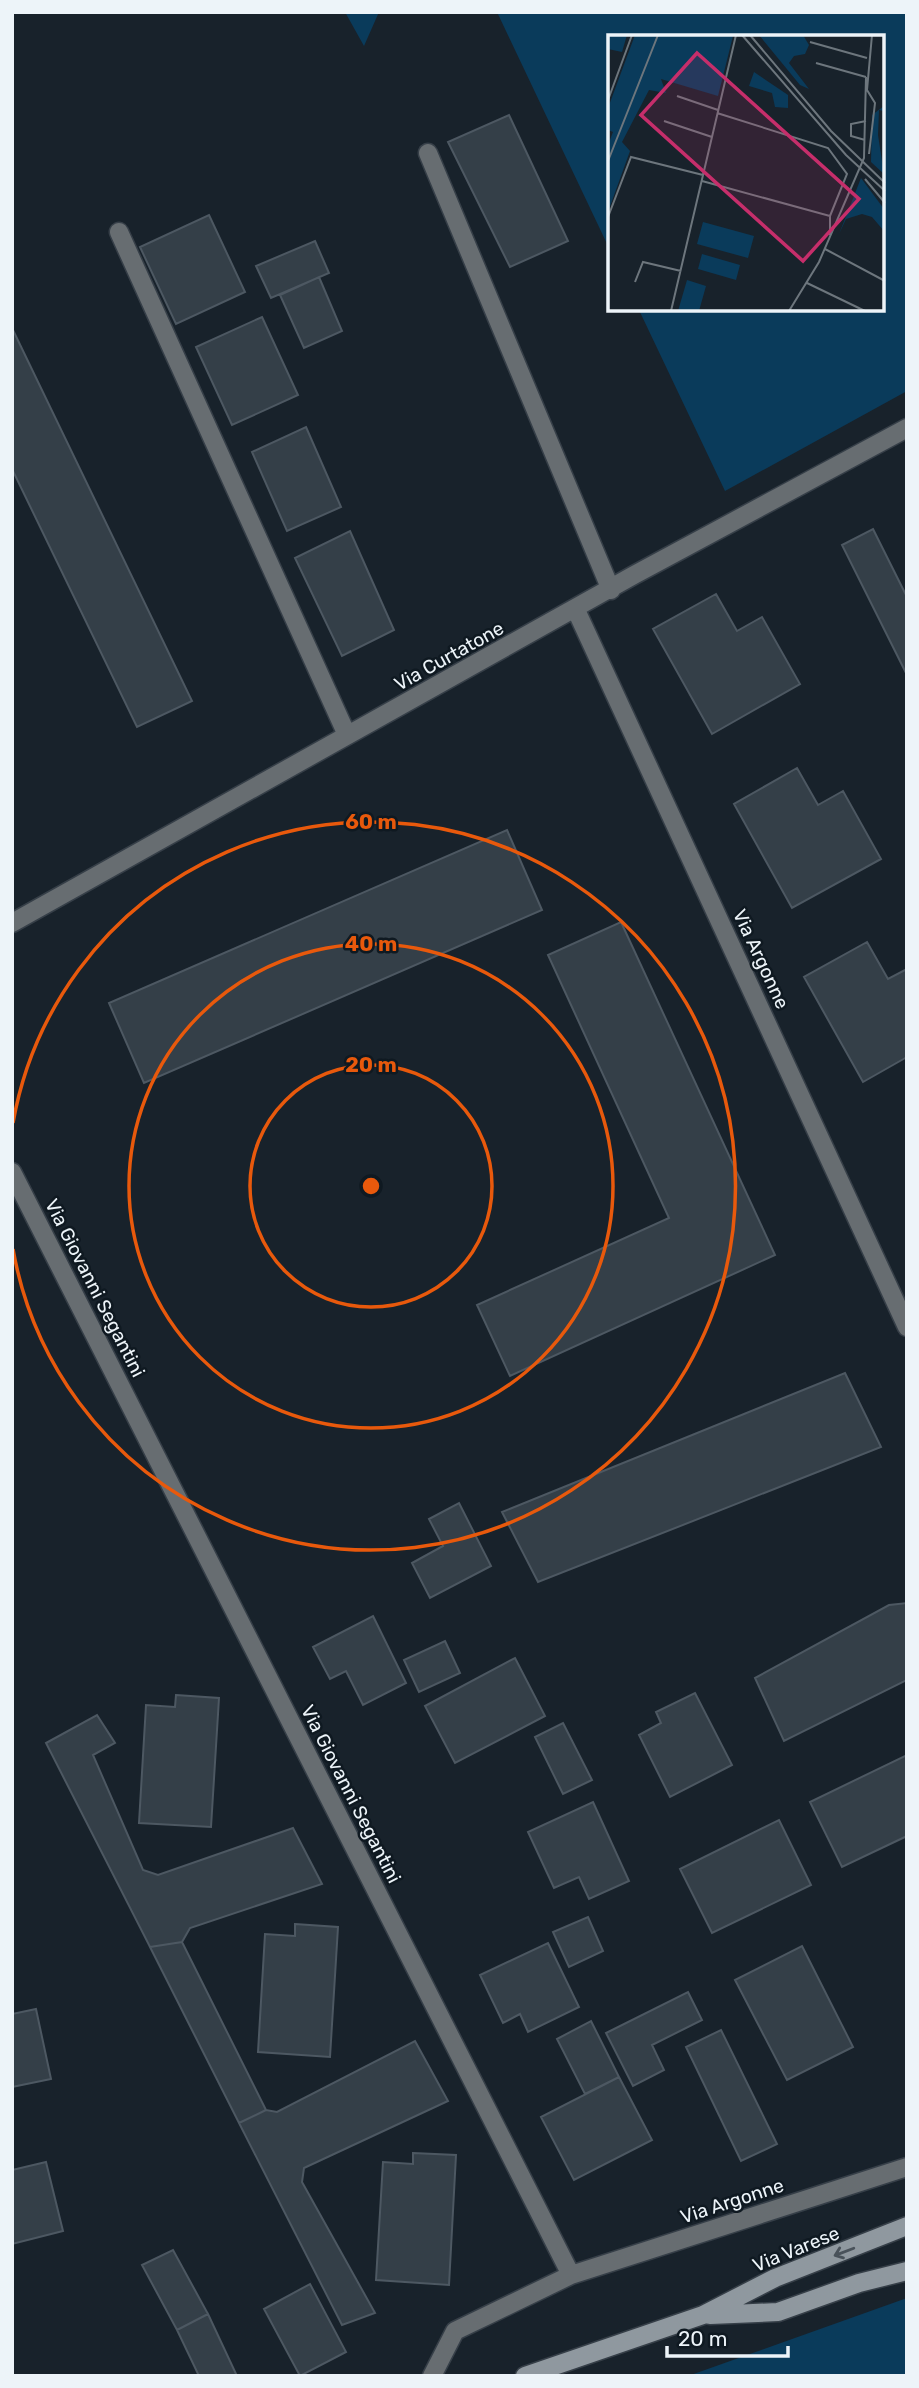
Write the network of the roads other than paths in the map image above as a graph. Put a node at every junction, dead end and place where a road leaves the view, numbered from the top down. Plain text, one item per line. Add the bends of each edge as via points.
1 (428, 153) dead end
2 (119, 232) dead end
3 (907, 428) edge
4 (611, 590) junction
5 (576, 610) junction
6 (347, 735) junction
7 (12, 923) edge
8 (12, 1172) edge
9 (907, 1327) edge
10 (907, 2168) edge
11 (907, 2226) edge
12 (907, 2271) edge
13 (571, 2275) junction
14 (704, 2315) junction
15 (432, 2376) edge
16 (525, 2376) edge

1 - 4 street
2 - 6 street
3 - 4 street, Via Curtatone
4 - 5 street, Via Curtatone
5 - 6 street, Via Curtatone
5 - 9 street, Via Argonne
6 - 7 street, Via Curtatone
8 - 13 street, Via Giovanni Segantini
10 - 13 street, Via Argonne
11 -> 14 main road, Via Varese via 775,2278
12 - 14 main road, Via Varese via 778,2312
13 - 15 street via 455,2330
14 - 16 main road, Via Varese

